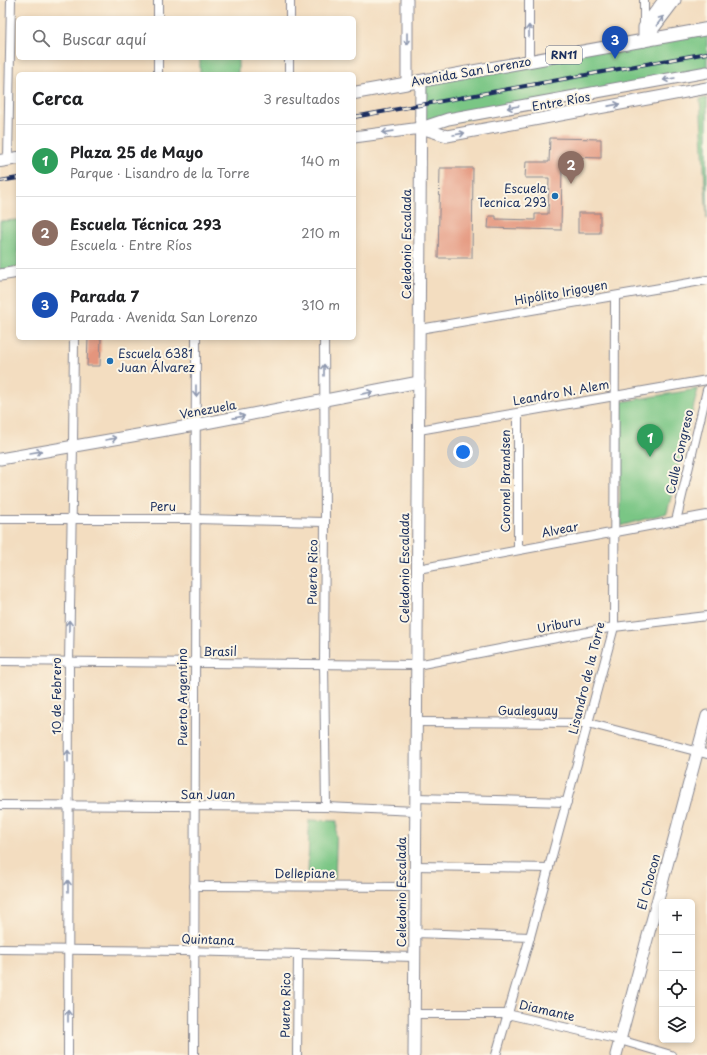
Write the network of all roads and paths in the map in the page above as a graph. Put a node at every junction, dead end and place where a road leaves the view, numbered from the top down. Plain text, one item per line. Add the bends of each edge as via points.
1 (10, 0) edge
2 (158, 0) edge
3 (290, 0) edge
4 (407, 0) edge
5 (528, 0) edge
6 (644, 0) edge
7 (664, 0) edge
8 (675, 0) edge
9 (158, 16) edge
10 (290, 16) edge
11 (644, 27) junction
12 (707, 29) edge
13 (644, 41) junction
14 (158, 60) edge
15 (290, 60) edge
16 (529, 61) junction
17 (158, 72) edge
18 (289, 72) edge
19 (707, 74) edge
20 (421, 81) junction
21 (407, 83) junction
22 (707, 88) edge
23 (356, 93) edge
24 (588, 94) junction
25 (590, 110) junction
26 (421, 128) junction
27 (356, 137) edge
28 (9, 159) edge
29 (16, 272) edge
30 (0, 275) edge
31 (707, 280) edge
32 (615, 296) junction
33 (420, 328) junction
34 (74, 340) edge
35 (196, 340) edge
36 (324, 340) edge
37 (707, 380) edge
38 (419, 382) junction
39 (707, 390) edge
40 (614, 396) junction
41 (324, 401) junction
42 (518, 412) junction
43 (195, 425) junction
44 (419, 430) junction
45 (73, 446) junction
46 (0, 459) edge
47 (707, 515) edge
48 (0, 519) edge
49 (72, 519) junction
50 (196, 519) junction
51 (676, 521) junction
52 (326, 522) junction
53 (614, 532) junction
54 (518, 550) junction
55 (418, 569) junction
56 (707, 616) edge
57 (614, 627) junction
58 (0, 661) edge
59 (69, 662) junction
60 (194, 664) junction
61 (324, 664) junction
62 (417, 665) junction
63 (707, 716) edge
64 (417, 722) junction
65 (588, 723) junction
66 (702, 753) edge
67 (416, 798) junction
68 (567, 802) junction
69 (0, 805) edge
70 (68, 806) junction
71 (195, 807) junction
72 (326, 807) junction
73 (416, 811) junction
74 (415, 866) junction
75 (549, 868) junction
76 (194, 886) junction
77 (415, 887) junction
78 (415, 933) junction
79 (530, 937) junction
80 (0, 949) edge
81 (68, 950) junction
82 (194, 952) junction
83 (298, 955) junction
84 (415, 957) junction
85 (414, 1014) junction
86 (507, 1014) junction
87 (620, 1040) junction
88 (68, 1055) edge
89 (194, 1055) edge
90 (297, 1055) edge
91 (414, 1055) edge
92 (496, 1055) edge
93 (616, 1055) edge
94 (671, 1055) edge

1 - 28 street
2 - 9 street
3 - 10 street
4 -> 21 street
16 -> 5 street
6 - 11 street
7 - 11 street
13 -> 8 street
11 - 13 street
12 - 13 main road, Avenida San Lorenzo / RN11
13 - 16 main road, Avenida San Lorenzo / RN11
14 - 17 street
15 - 18 street
16 - 20 main road, Avenida San Lorenzo / RN11
19 -> 24 street, Entre Ríos
20 - 21 main road, Avenida San Lorenzo / RN11
20 - 26 street, Celedonio Escalada
21 - 23 main road, Avenida San Lorenzo / RN11
25 -> 22 street, Entre Ríos
24 - 25 street
24 -> 26 street, Entre Ríos via 448,119
26 -> 25 street, Entre Ríos via 447,136
26 -> 27 street, Entre Ríos
26 - 33 street, Celedonio Escalada
29 - 30 street
31 - 32 street, Hipólito Irigoyen
32 - 33 street, Hipólito Irigoyen
32 - 40 street, Lisandro de la Torre
33 - 38 street, Celedonio Escalada
34 - 45 street, 10 de Febrero
35 -> 43 street, Puerto Argentino
41 -> 36 street, Puerto Rico
37 - 40 street, Leandro N. Alem
41 -> 38 street, Venezuela
38 - 44 street, Celedonio Escalada
39 - 51 street, Calle Congreso
40 - 42 street, Leandro N. Alem
40 - 53 street, Lisandro de la Torre
43 -> 41 street, Venezuela
41 - 52 street, Puerto Rico
42 - 44 street, Leandro N. Alem
42 - 54 street, Coronel Brandsen
45 -> 43 street, Venezuela
43 - 50 street, Puerto Argentino
44 - 55 street, Celedonio Escalada
46 -> 45 street, Venezuela
45 - 49 street, 10 de Febrero
47 - 51 street, Alvear
48 - 49 street, Peru
49 - 50 street, Peru
59 -> 49 street, 10 de Febrero
50 - 52 street, Peru
50 - 60 street, Puerto Argentino
51 - 53 street, Alvear
52 - 61 street, Puerto Rico
53 - 54 street, Alvear
53 - 57 street, Lisandro de la Torre
54 - 55 street, Alvear
55 - 62 street, Celedonio Escalada
56 - 57 street, Uriburu
57 - 62 street, Uriburu
57 - 65 street, Lisandro de la Torre
58 - 59 street, Brasil
59 - 60 street, Brasil
70 -> 59 street, 10 de Febrero
60 - 61 street, Brasil
60 - 71 street, Puerto Argentino
61 - 62 street, Brasil
61 - 72 street, Puerto Rico
62 - 64 street, Celedonio Escalada
63 - 66 street, El Chocon
64 - 65 street, Gualeguay
64 - 67 street, Celedonio Escalada
65 - 66 street, Gualeguay
65 - 68 street, Lisandro de la Torre
66 - 87 street, El Chocon
67 - 68 street
67 - 73 street, Celedonio Escalada
68 - 75 street, Lisandro de la Torre
69 - 70 street, San Juan
70 - 71 street, San Juan
81 -> 70 street, 10 de Febrero
71 - 72 street, San Juan
71 - 76 street, Puerto Argentino
72 - 73 street, San Juan
73 - 74 street, Celedonio Escalada
74 - 75 street
74 - 77 street, Celedonio Escalada
75 - 79 street, Lisandro de la Torre
76 - 77 street, Dellepiane
76 - 82 street, Puerto Argentino
77 - 78 street, Celedonio Escalada
78 - 79 street
78 - 84 street, Celedonio Escalada
79 - 86 street, Lisandro de la Torre
80 - 81 street, Quintana
81 - 82 street, Quintana
88 -> 81 street, 10 de Febrero
82 - 83 street, Quintana
82 - 89 street, Puerto Argentino
83 - 84 street, Quintana
83 - 90 street, Puerto Rico
84 - 85 street, Celedonio Escalada
85 - 86 street, Diamante
85 - 91 street, Celedonio Escalada
86 - 87 street, Diamante
86 - 92 street, Lisandro de la Torre
87 - 93 street, El Chocon
87 - 94 street, Diamante

